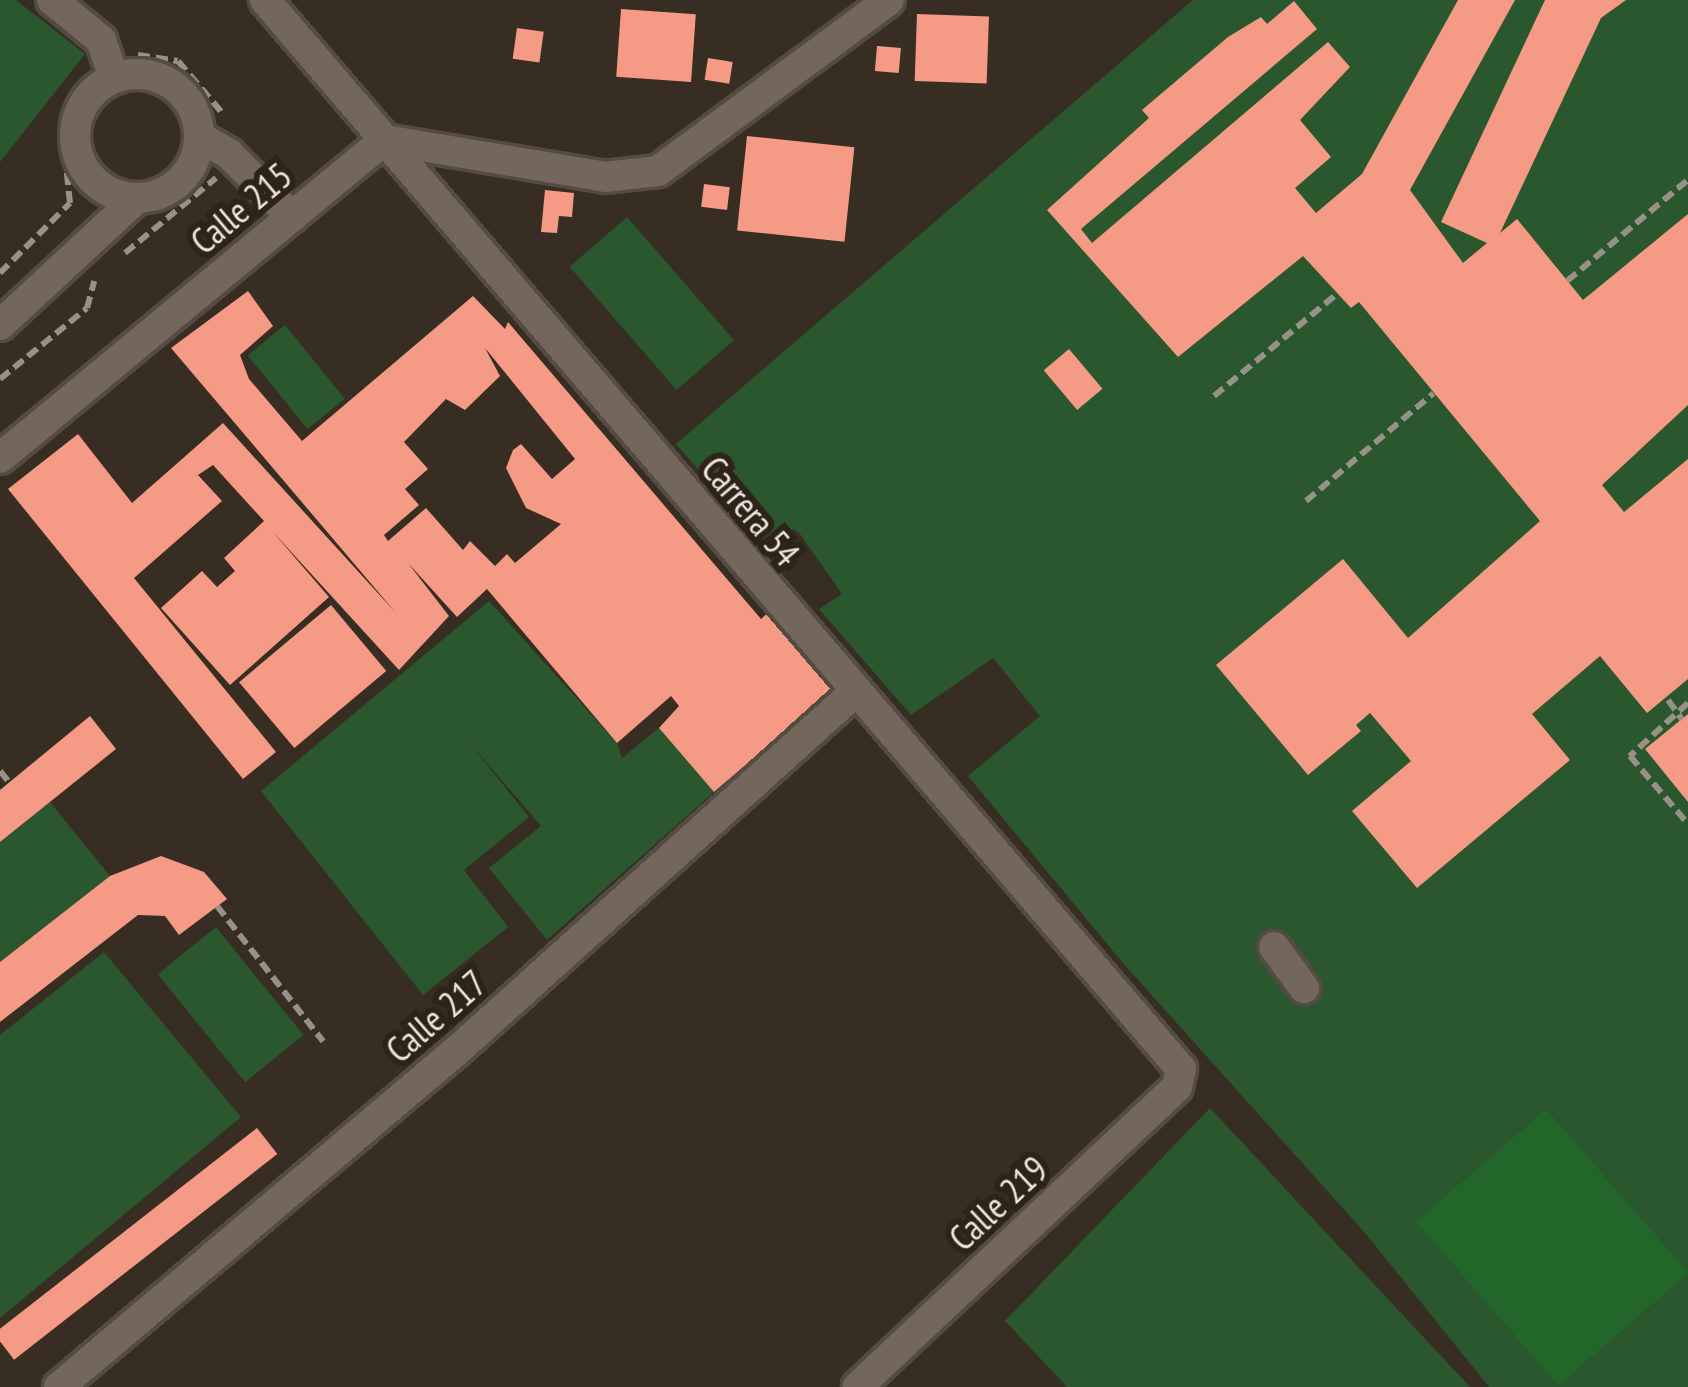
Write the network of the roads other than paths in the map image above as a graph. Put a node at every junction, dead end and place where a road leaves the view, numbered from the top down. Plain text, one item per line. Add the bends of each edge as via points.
1 (52, 0) edge
2 (265, 0) edge
3 (889, 0) edge
4 (114, 78) junction
5 (200, 137) junction
6 (385, 140) junction
7 (136, 200) junction
8 (292, 217) junction
9 (0, 325) edge
10 (0, 458) edge
11 (854, 693) junction
12 (1274, 947) dead end
13 (1304, 988) dead end
14 (1181, 1069) joint
15 (59, 1387) edge
16 (858, 1387) edge

1 - 4 street via 100,40
2 - 6 street, Carrera 54
3 - 6 street via 658,171 573,172
4 - 5 street via 137,73 172,85 195,113
4 - 7 street via 86,102 74,136 92,181
5 - 7 street via 181,181
5 - 8 street via 230,154
6 - 8 street, Calle 215
6 - 11 street, Carrera 54
7 - 9 street
8 - 10 street, Calle 215
11 - 14 street, Carrera 54
11 - 15 street, Calle 217 via 461,1047
12 - 13 street
14 - 16 street, Calle 219 via 1177,1087

